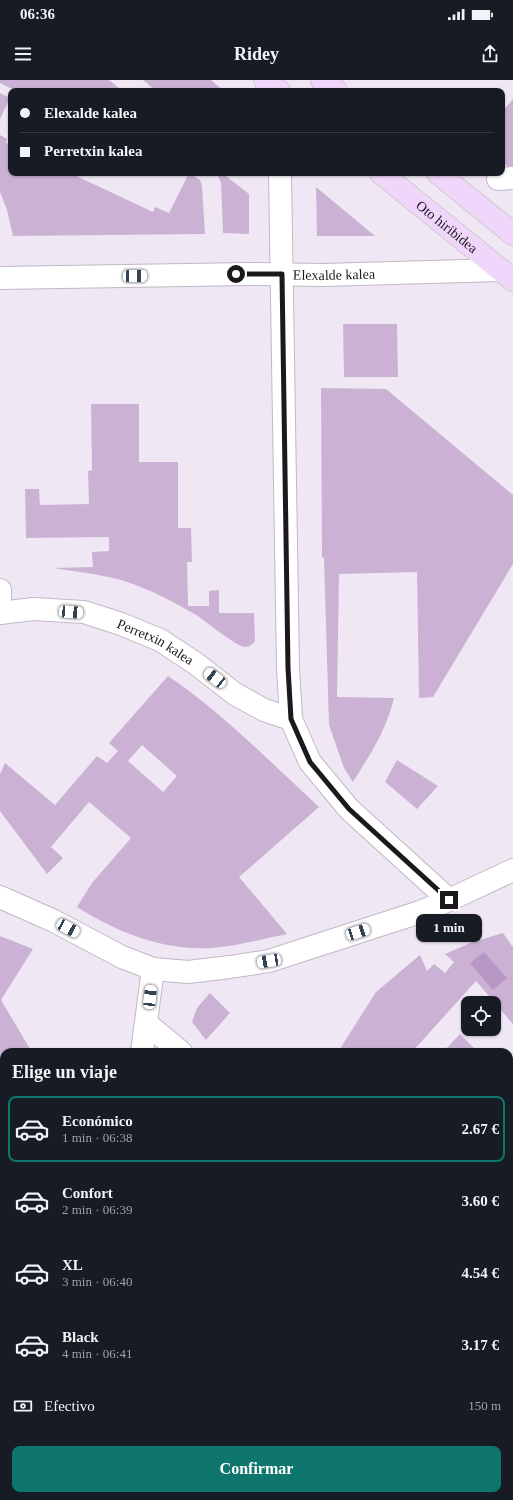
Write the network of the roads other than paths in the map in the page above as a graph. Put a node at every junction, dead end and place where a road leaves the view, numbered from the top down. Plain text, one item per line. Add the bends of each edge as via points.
1 (265, 80) edge
2 (322, 80) edge
3 (275, 88) edge
4 (332, 88) edge
5 (280, 176) edge
6 (385, 176) edge
7 (442, 176) edge
8 (513, 234) edge
9 (282, 274) junction
10 (507, 275) edge
11 (0, 278) edge
12 (0, 590) edge
13 (0, 613) edge
14 (291, 719) junction
15 (513, 870) edge
16 (0, 897) edge
17 (449, 900) junction
18 (153, 969) junction
19 (147, 1024) junction
20 (143, 1048) edge
21 (176, 1048) edge

1 - 3 main road
2 - 4 main road
5 - 9 street
6 - 10 main road, Oto hiribidea
7 - 8 main road
9 - 10 street, Elexalde kalea
9 - 11 street, Elexalde kalea
9 - 14 street
12 - 13 street
13 - 14 street, Perretxin kalea via 33,609 84,612 121,624 160,640 235,694 264,710
14 - 17 street via 310,762 349,809
15 - 17 street
16 - 18 street via 122,957
17 - 18 street via 388,923 269,961 188,972
18 - 19 street
19 - 20 street
19 - 21 street

